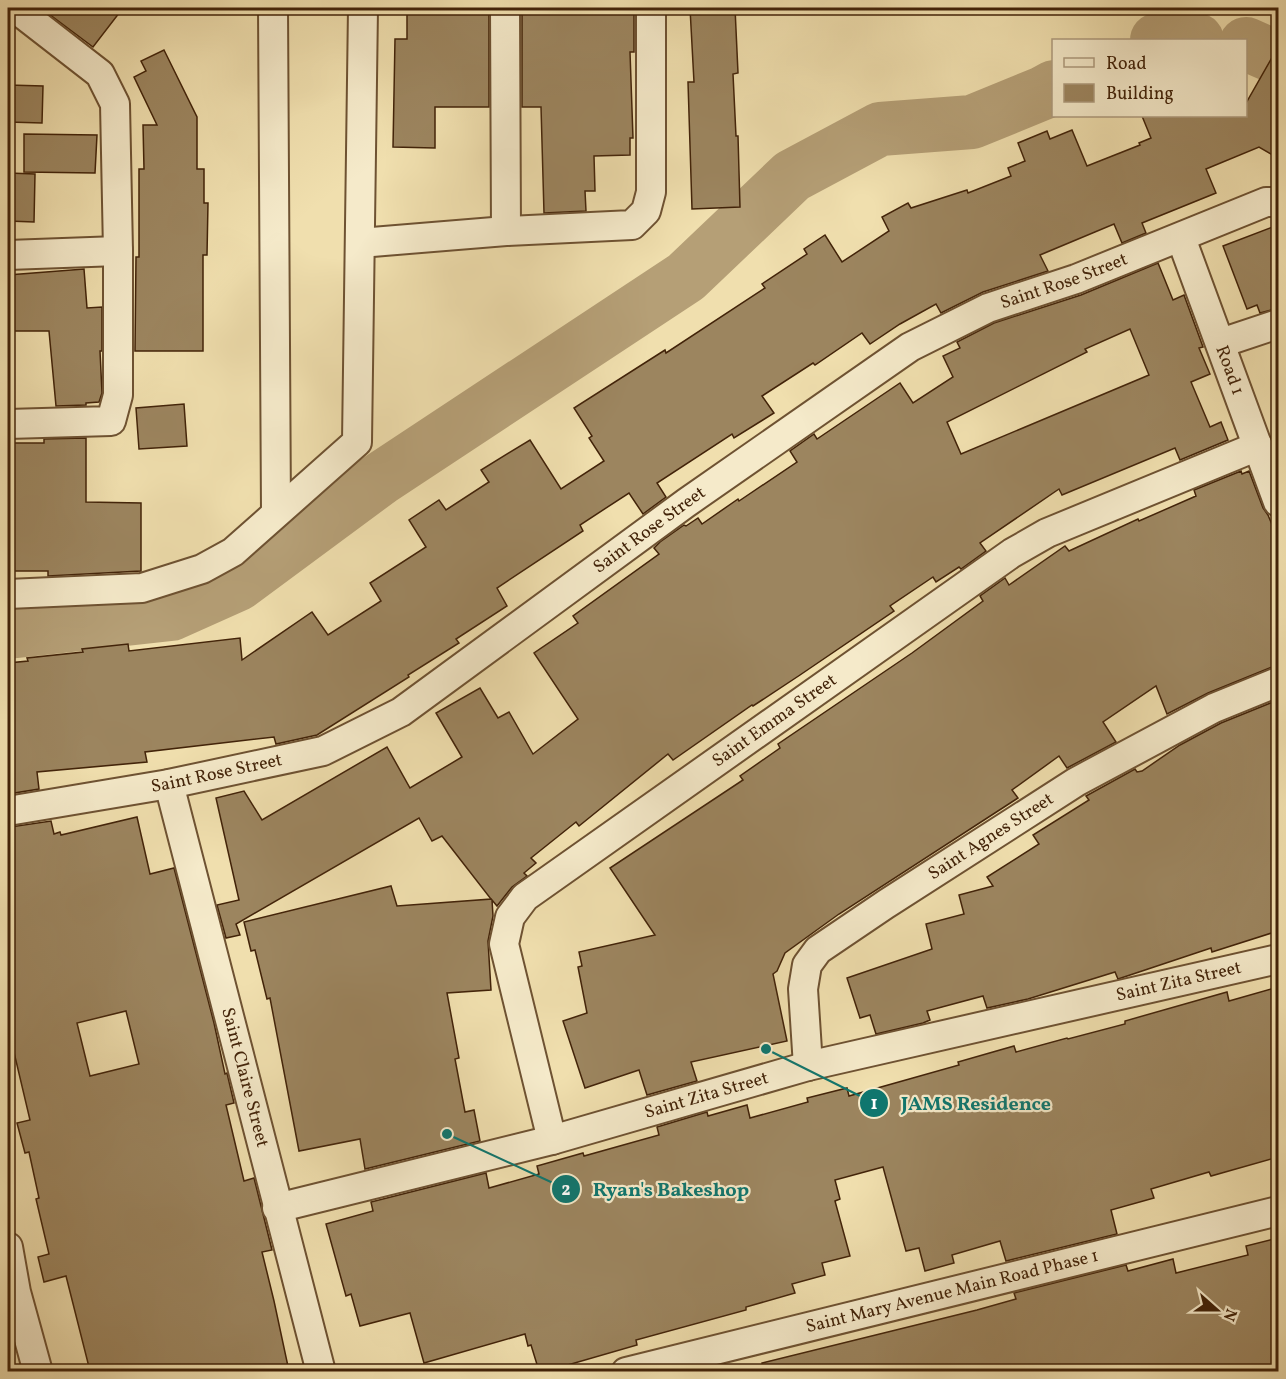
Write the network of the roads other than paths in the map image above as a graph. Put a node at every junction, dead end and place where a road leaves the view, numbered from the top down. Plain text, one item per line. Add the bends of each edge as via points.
1 (15, 8) edge
2 (273, 8) edge
3 (363, 8) edge
4 (505, 8) edge
5 (651, 8) edge
6 (1278, 202) edge
7 (506, 231) junction
8 (1181, 238) junction
9 (360, 243) junction
10 (118, 250) junction
11 (8, 255) edge
12 (1278, 324) edge
13 (1221, 343) junction
14 (8, 424) edge
15 (1258, 446) junction
16 (1278, 502) edge
17 (276, 512) junction
18 (8, 594) edge
19 (1278, 682) edge
20 (169, 784) junction
21 (8, 811) edge
22 (1278, 959) edge
23 (808, 1066) junction
24 (552, 1140) junction
25 (277, 1208) junction
26 (1278, 1211) edge
27 (8, 1247) edge
28 (12, 1294) edge
29 (38, 1371) edge
30 (321, 1371) edge
31 (626, 1371) edge

1 - 10 street via 100,74 115,104
2 - 17 street
3 - 9 street
4 - 7 street
5 - 7 street via 651,192 646,211 632,225
6 - 8 street, Saint Rose Street via 1266,201
7 - 9 street
8 - 13 street, Road 1
8 - 20 street, Saint Rose Street via 988,308 910,347 686,503 401,712 323,751
9 - 17 street via 357,442
10 - 11 street
10 - 14 street via 118,395 111,421
12 - 13 street
13 - 15 street, Road 1
15 - 16 street, Road 1
15 - 24 street, Saint Emma Street via 1047,533 1012,553 525,897 510,917 504,944
17 - 18 street via 233,552 202,568 142,588
19 - 23 street, Saint Agnes Street via 1214,708 1076,782 818,950 807,965 803,989
20 - 21 street, Saint Rose Street
20 - 25 street, Saint Claire Street
22 - 23 street, Saint Zita Street
23 - 24 street, Saint Zita Street
24 - 25 street, Saint Zita Street
25 - 30 street, Saint Claire Street
26 - 31 street, Saint Mary Avenue Main Road Phase 1
27 - 28 street
28 - 29 street

